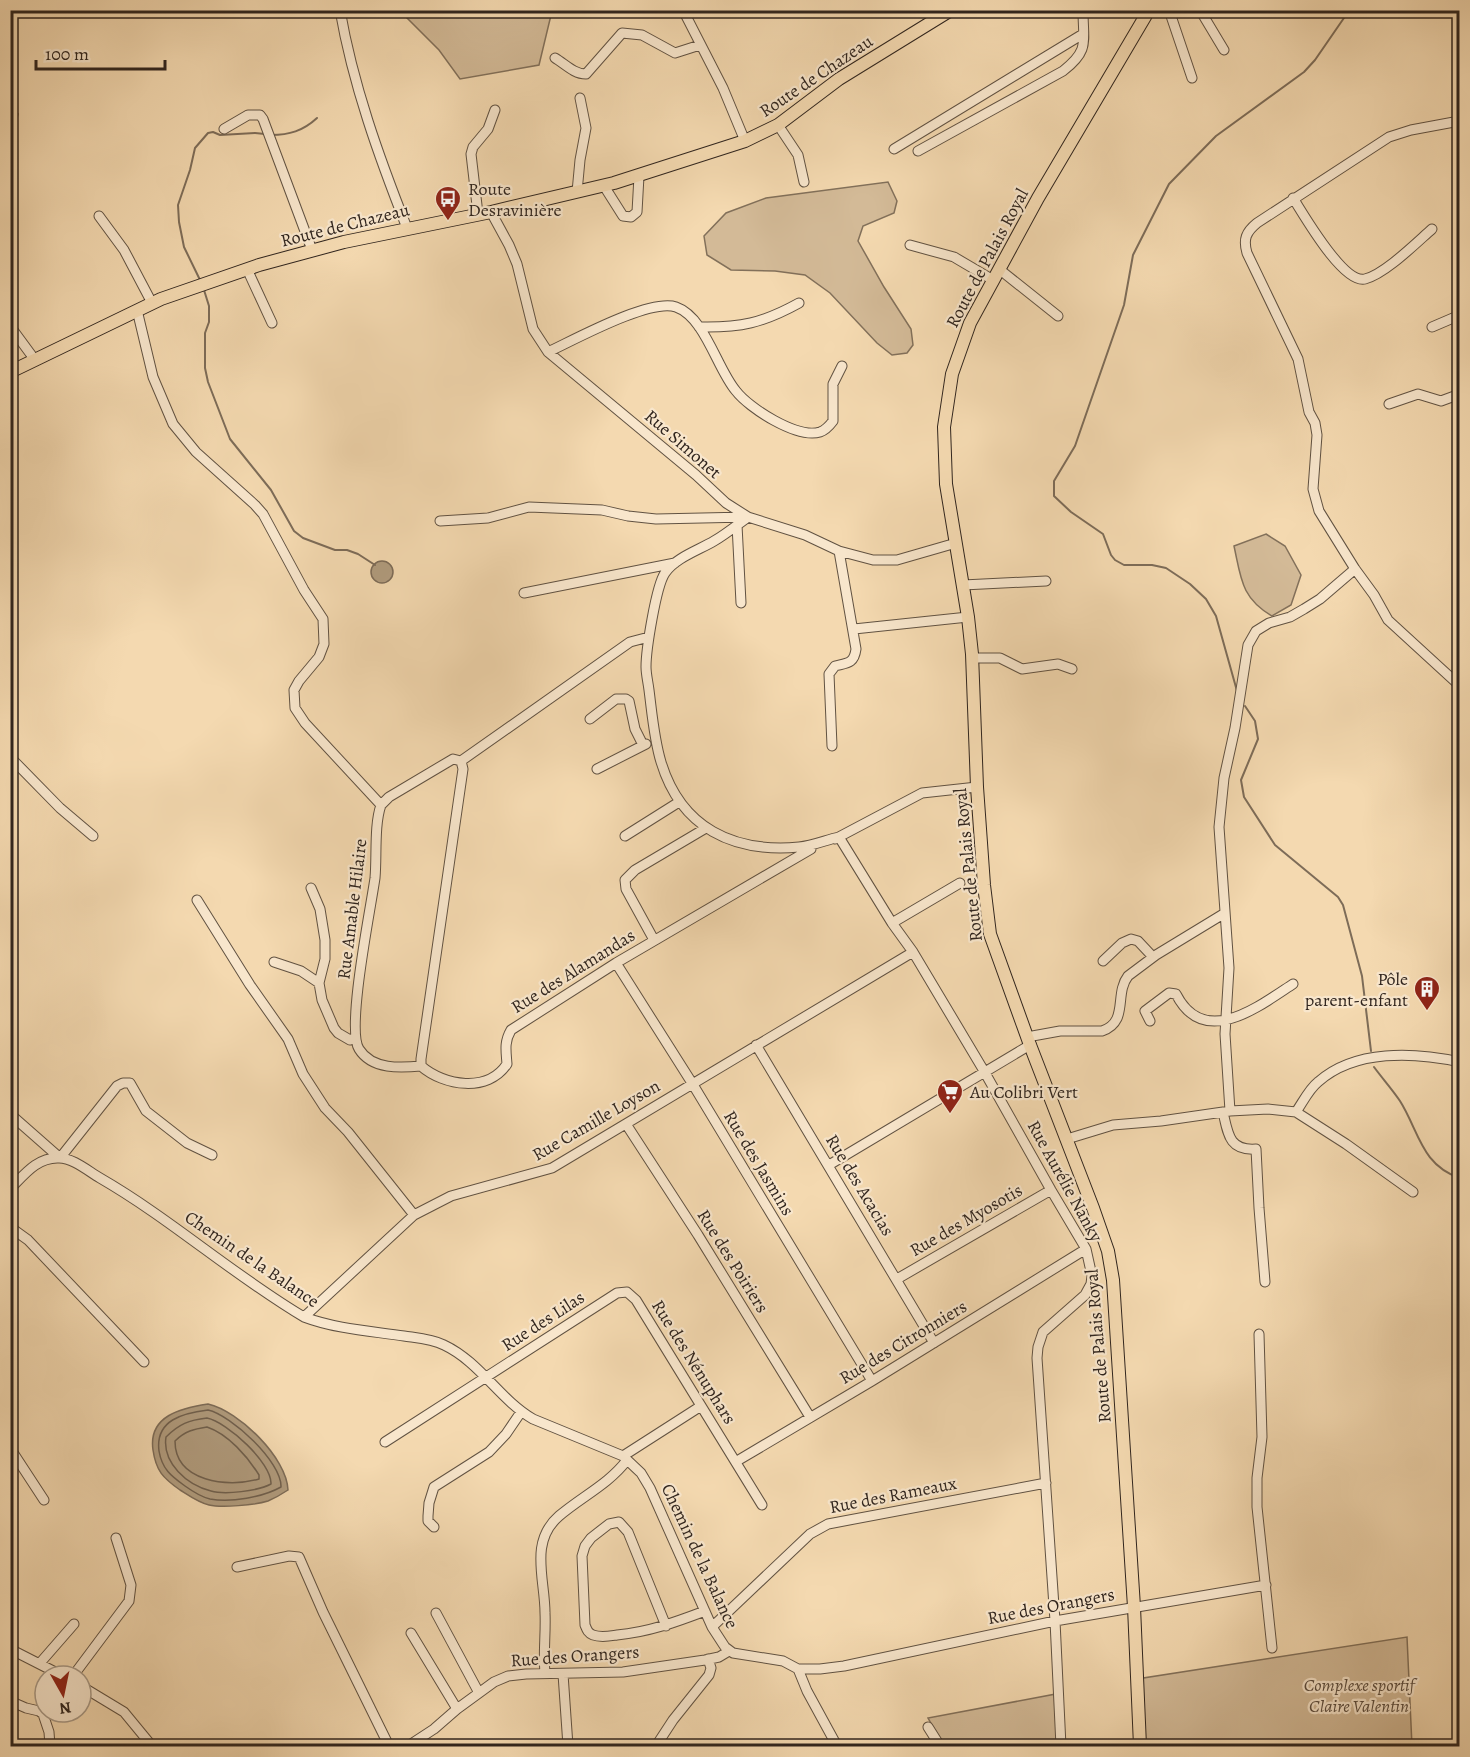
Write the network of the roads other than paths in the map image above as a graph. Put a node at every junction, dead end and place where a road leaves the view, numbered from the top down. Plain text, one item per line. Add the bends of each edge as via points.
1 (340, 10) edge
2 (683, 10) edge
3 (951, 10) edge
4 (1083, 10) edge
5 (1149, 10) edge
6 (1169, 10) edge
7 (1200, 10) edge
8 (1083, 34) junction
9 (700, 45) junction
10 (1224, 50) dead end
11 (555, 58) dead end
12 (1192, 78) dead end
13 (580, 98) dead end
14 (495, 110) dead end
15 (1460, 119) edge
16 (778, 125) junction
17 (224, 129) dead end
18 (745, 141) junction
19 (894, 149) dead end
20 (918, 151) dead end
21 (639, 176) junction
22 (804, 182) dead end
23 (604, 186) junction
24 (577, 192) junction
25 (1293, 198) junction
26 (491, 212) junction
27 (478, 214) junction
28 (99, 216) dead end
29 (407, 228) junction
30 (1432, 229) dead end
31 (910, 245) dead end
32 (312, 250) junction
33 (247, 269) junction
34 (996, 274) junction
35 (152, 303) junction
36 (799, 303) dead end
37 (137, 310) junction
38 (1460, 315) edge
39 (1058, 316) dead end
40 (272, 323) dead end
41 (10, 326) edge
42 (699, 327) junction
43 (1432, 327) dead end
44 (548, 352) junction
45 (35, 360) junction
46 (842, 366) dead end
47 (10, 372) edge
48 (1460, 394) edge
49 (1389, 404) dead end
50 (748, 518) junction
51 (440, 521) dead end
52 (737, 525) junction
53 (956, 543) junction
54 (839, 551) junction
55 (675, 563) junction
56 (1355, 569) junction
57 (1046, 581) dead end
58 (963, 585) junction
59 (524, 593) dead end
60 (741, 603) dead end
61 (968, 617) junction
62 (854, 629) junction
63 (649, 637) junction
64 (972, 658) junction
65 (1072, 669) dead end
66 (1460, 686) edge
67 (590, 719) dead end
68 (656, 738) junction
69 (643, 745) junction
70 (832, 746) dead end
71 (10, 758) edge
72 (462, 765) junction
73 (597, 770) dead end
74 (976, 787) junction
75 (679, 802) junction
76 (381, 805) junction
77 (706, 828) junction
78 (93, 836) dead end
79 (625, 836) dead end
80 (839, 837) junction
81 (960, 883) dead end
82 (311, 888) dead end
83 (197, 900) dead end
84 (1226, 914) junction
85 (892, 923) junction
86 (654, 940) junction
87 (913, 952) junction
88 (1153, 957) junction
89 (274, 962) dead end
90 (1103, 962) dead end
91 (616, 963) junction
92 (319, 983) junction
93 (1293, 984) dead end
94 (1150, 1021) dead end
95 (1226, 1021) junction
96 (354, 1038) junction
97 (1028, 1041) junction
98 (756, 1045) junction
99 (1460, 1062) edge
100 (421, 1066) junction
101 (984, 1071) junction
102 (692, 1083) junction
103 (1226, 1111) junction
104 (1296, 1112) junction
105 (10, 1114) edge
106 (626, 1124) junction
107 (1067, 1139) junction
108 (212, 1155) dead end
109 (60, 1158) junction
110 (829, 1165) junction
111 (10, 1189) edge
112 (1051, 1190) junction
113 (1413, 1192) dead end
114 (414, 1215) junction
115 (10, 1227) edge
116 (1086, 1249) junction
117 (897, 1279) junction
118 (1265, 1282) dead end
119 (616, 1293) joint
120 (304, 1317) junction
121 (1259, 1334) dead end
122 (934, 1343) junction
123 (144, 1362) dead end
124 (486, 1376) junction
125 (872, 1382) junction
126 (701, 1406) junction
127 (521, 1412) junction
128 (810, 1417) junction
129 (385, 1442) dead end
130 (10, 1448) edge
131 (625, 1458) junction
132 (737, 1461) junction
133 (1046, 1483) junction
134 (44, 1500) dead end
135 (762, 1505) dead end
136 (434, 1527) dead end
137 (116, 1538) dead end
138 (237, 1567) dead end
139 (1266, 1585) junction
140 (1134, 1607) junction
141 (705, 1611) junction
142 (436, 1613) dead end
143 (1055, 1621) junction
144 (74, 1624) dead end
145 (666, 1626) junction
146 (712, 1627) junction
147 (411, 1633) dead end
148 (1272, 1648) dead end
149 (10, 1649) edge
150 (729, 1651) junction
151 (708, 1659) junction
152 (40, 1663) joint
153 (82, 1664) edge
154 (798, 1669) junction
155 (545, 1673) junction
156 (563, 1674) junction
157 (93, 1693) edge
158 (479, 1693) junction
159 (10, 1701) edge
160 (457, 1709) junction
161 (928, 1727) dead end
162 (50, 1746) edge
163 (152, 1746) edge
164 (389, 1746) edge
165 (408, 1746) edge
166 (568, 1746) edge
167 (656, 1746) edge
168 (837, 1746) edge
169 (940, 1746) edge
170 (1061, 1746) edge
171 (1140, 1746) edge

1 - 29 street via 357,83
2 - 9 street
3 - 16 main road, Route de Chazeau via 839,80
4 - 8 street
5 - 34 main road, Route de Palais Royal
6 - 12 street
7 - 10 street
8 - 19 street
8 - 20 street via 1083,50 1063,71
9 - 11 street via 675,53 642,35 622,33 586,74
9 - 18 street
13 - 24 street via 586,128
14 - 27 street via 471,154
15 - 25 street via 1389,137
16 - 18 main road, Route de Chazeau
16 - 22 street via 798,155
17 - 32 street via 248,115 264,119
18 - 21 main road, Route de Chazeau
21 - 23 main road, Route de Chazeau
21 - 23 street via 637,212 631,217 623,216
23 - 24 main road, Route de Chazeau
24 - 26 main road, Route de Chazeau
25 - 30 street via 1324,246 1357,279 1377,273
25 - 56 street via 1250,229 1244,244 1298,359 1317,435 1317,505
26 - 27 main road, Route de Chazeau
26 - 44 street, Rue Simonet via 517,264 533,330
27 - 29 main road, Route de Chazeau
28 - 35 street
29 - 32 main road, Route de Chazeau
31 - 34 street
32 - 33 main road, Route de Chazeau
33 - 35 main road, Route de Chazeau
33 - 40 street
34 - 39 street
34 - 53 main road, Route de Palais Royal via 970,323 952,374 944,427 946,484
35 - 37 main road, Route de Chazeau
36 - 42 street via 749,325
37 - 45 main road, Route de Chazeau
37 - 76 street via 153,377 173,424 196,452 263,514 323,619 324,644 294,690 295,708
38 - 43 street
41 - 45 street
42 - 44 street via 689,313 666,305 615,321
42 - 46 street via 734,390 751,406 805,433 820,432 833,421 833,384
44 - 50 street, Rue Simonet
45 - 47 main road, Route de Chazeau
48 - 49 street via 1441,402 1419,394
50 - 51 street via 656,519 602,510 529,507 488,518
50 - 52 street
50 - 54 street, Rue Simonet via 805,535
52 - 55 street
52 - 60 street
53 - 54 street, Rue Simonet via 897,560 873,560
53 - 58 main road, Route de Palais Royal
54 - 62 street
55 - 59 street
55 - 63 street via 664,573
56 - 66 street via 1394,628
56 - 84 street via 1320,599 1290,617 1262,626 1248,645 1219,827
57 - 58 street
58 - 61 main road, Route de Palais Royal
61 - 62 street
61 - 64 main road, Route de Palais Royal
62 - 70 street via 855,657 848,664 835,666 829,674
63 - 68 street via 646,667
63 - 72 street via 630,642
64 - 65 street via 1000,658 1022,669 1058,664
64 - 74 main road, Route de Palais Royal
67 - 69 street via 616,699 626,699
68 - 69 street
68 - 75 street via 660,761
69 - 73 street
71 - 78 street
72 - 76 street via 453,759
72 - 100 street
74 - 80 street, Rue des Alamandas via 922,793
74 - 97 main road, Route de Palais Royal via 990,934
75 - 77 street
75 - 79 street
76 - 96 street, Rue Amable Hilaire
77 - 80 street via 744,843 780,847 801,847
77 - 86 street via 635,870 625,880 626,889
80 - 85 street, Rue Aurélie Nanky
80 - 86 street, Rue des Alamandas via 797,855
81 - 85 street
82 - 92 street via 320,909 325,940
83 - 114 street via 288,1039 303,1074 325,1108
84 - 88 street
84 - 95 street
85 - 87 street, Rue Aurélie Nanky
86 - 91 street, Rue des Alamandas
87 - 98 street, Rue Camille Loyson
87 - 101 street, Rue Aurélie Nanky
88 - 90 street via 1131,939
88 - 97 street via 1125,981 1120,1013 1108,1029 1060,1031
89 - 92 street via 301,971
91 - 100 street, Rue des Alamandas via 511,1029 504,1048 507,1064 493,1077 479,1083 451,1082
91 - 102 street, Rue des Jasmins
92 - 96 street via 334,1028 343,1037
93 - 95 street
94 - 95 street via 1145,1011 1172,992 1193,1016 1205,1021
95 - 103 street
96 - 100 street via 358,1049 376,1063 397,1068
97 - 101 street
97 - 107 main road, Route de Palais Royal
98 - 102 street, Rue Camille Loyson
98 - 110 street, Rue des Acacias
99 - 104 street via 1378,1056 1338,1067 1316,1083
101 - 110 street
101 - 112 street, Rue Aurélie Nanky
102 - 106 street, Rue Camille Loyson
102 - 125 street, Rue des Jasmins
103 - 104 street
103 - 107 street via 1113,1125
103 - 118 street via 1232,1142 1238,1147 1256,1149
104 - 113 street
105 - 109 street, Chemin de la Balance
106 - 114 street, Rue Camille Loyson via 552,1168 451,1196
106 - 128 street, Rue des Poiriers
107 - 140 main road, Route de Palais Royal via 1104,1241 1113,1280
108 - 109 street via 187,1143 146,1112 130,1083 123,1083
109 - 111 street via 32,1166
109 - 120 street, Chemin de la Balance via 122,1191
110 - 117 street, Rue des Acacias
112 - 116 street, Rue Aurélie Nanky
112 - 117 street, Rue des Myosotis
114 - 120 street, Rue Camille Loyson
115 - 123 street via 28,1240
116 - 122 street, Rue des Citronniers
116 - 133 street, Rue Aurélie Nanky via 1091,1284 1085,1295 1043,1332 1038,1347
117 - 122 street, Rue des Acacias
119 - 124 street, Rue des Lilas
119 - 126 street, Rue des Nénuphars via 627,1292 636,1300
120 - 124 street, Chemin de la Balance via 324,1324 427,1340 451,1349
121 - 139 street via 1262,1437 1257,1507
122 - 125 street, Rue des Citronniers
124 - 127 street, Chemin de la Balance
124 - 129 street, Rue des Lilas
125 - 128 street, Rue des Citronniers
126 - 131 street
126 - 132 street, Rue des Nénuphars
127 - 131 street, Chemin de la Balance
127 - 136 street via 489,1452 434,1487 428,1521
128 - 132 street, Rue des Citronniers
130 - 134 street
131 - 141 street, Chemin de la Balance via 650,1488
131 - 155 street via 618,1472 557,1518 544,1536 540,1561 546,1611
132 - 135 street, Rue des Nénuphars
133 - 143 street, Rue Aurélie Nanky
133 - 146 street, Rue des Rameaux via 828,1524 810,1534
137 - 153 street via 131,1585 129,1601
138 - 164 street via 299,1557
139 - 140 street, Rue des Orangers
139 - 148 street
140 - 143 street, Rue des Orangers
140 - 171 main road, Route de Palais Royal
141 - 145 street
141 - 146 street, Chemin de la Balance
142 - 158 street
143 - 154 street, Rue des Orangers via 844,1666
143 - 170 street, Rue Aurélie Nanky
144 - 152 street
145 - 145 street via 601,1636 587,1632 582,1556 585,1546 609,1524 619,1522 628,1532
146 - 150 street, Chemin de la Balance
147 - 160 street
149 - 152 street
150 - 151 street, Rue des Orangers
150 - 154 street, Chemin de la Balance via 783,1661
151 - 156 street, Rue des Orangers via 623,1672
151 - 167 street via 709,1675
154 - 168 street
155 - 156 street, Rue des Orangers
155 - 158 street, Rue des Orangers via 508,1676
156 - 166 street
157 - 163 street via 124,1712
158 - 160 street, Rue des Orangers
159 - 162 street via 43,1714
160 - 165 street, Rue des Orangers
161 - 169 street

